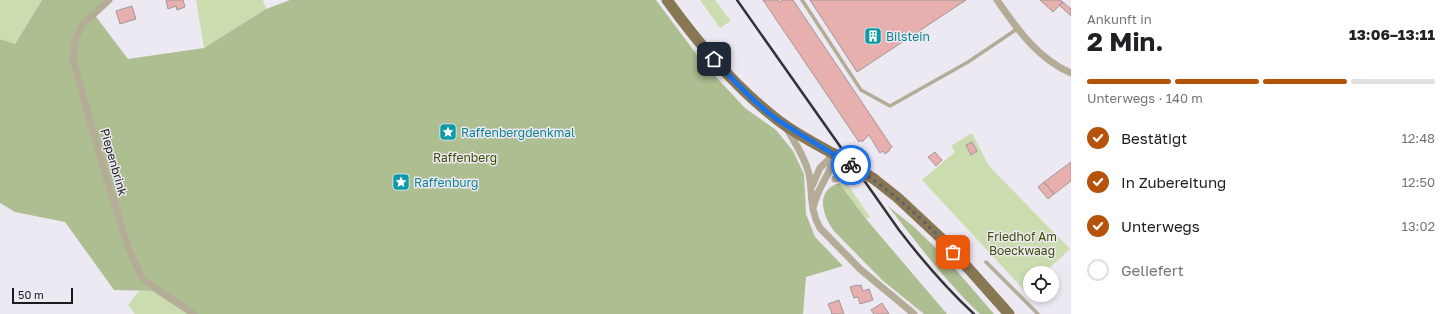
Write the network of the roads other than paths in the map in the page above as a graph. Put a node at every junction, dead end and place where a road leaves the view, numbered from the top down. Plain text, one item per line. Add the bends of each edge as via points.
1 (109, 0) edge
2 (667, 0) edge
3 (802, 0) edge
4 (997, 0) edge
5 (1017, 29) junction
6 (1071, 73) edge
7 (783, 123) junction
8 (834, 154) junction
9 (874, 179) junction
10 (821, 185) junction
11 (811, 190) junction
12 (813, 211) junction
13 (986, 262) dead end
14 (194, 314) edge
15 (914, 314) edge
16 (1009, 314) edge
17 (1038, 314) edge

1 - 14 street, Piepenbrink via 82,25 75,42 73,60 129,250 143,279
2 - 7 main road via 724,70 774,118
3 - 5 lane via 862,90 890,106 968,62
4 - 5 street
5 - 6 street via 1036,50 1058,68
7 - 8 main road
7 - 11 street via 804,158
8 - 9 main road, bridge
8 - 10 street via 833,164
8 - 11 street via 816,174
9 - 10 street, bridge via 852,176
9 - 16 main road via 944,241
10 - 12 street via 816,194
11 - 12 street
12 - 15 street via 815,220 824,234 860,269
13 - 17 lane

